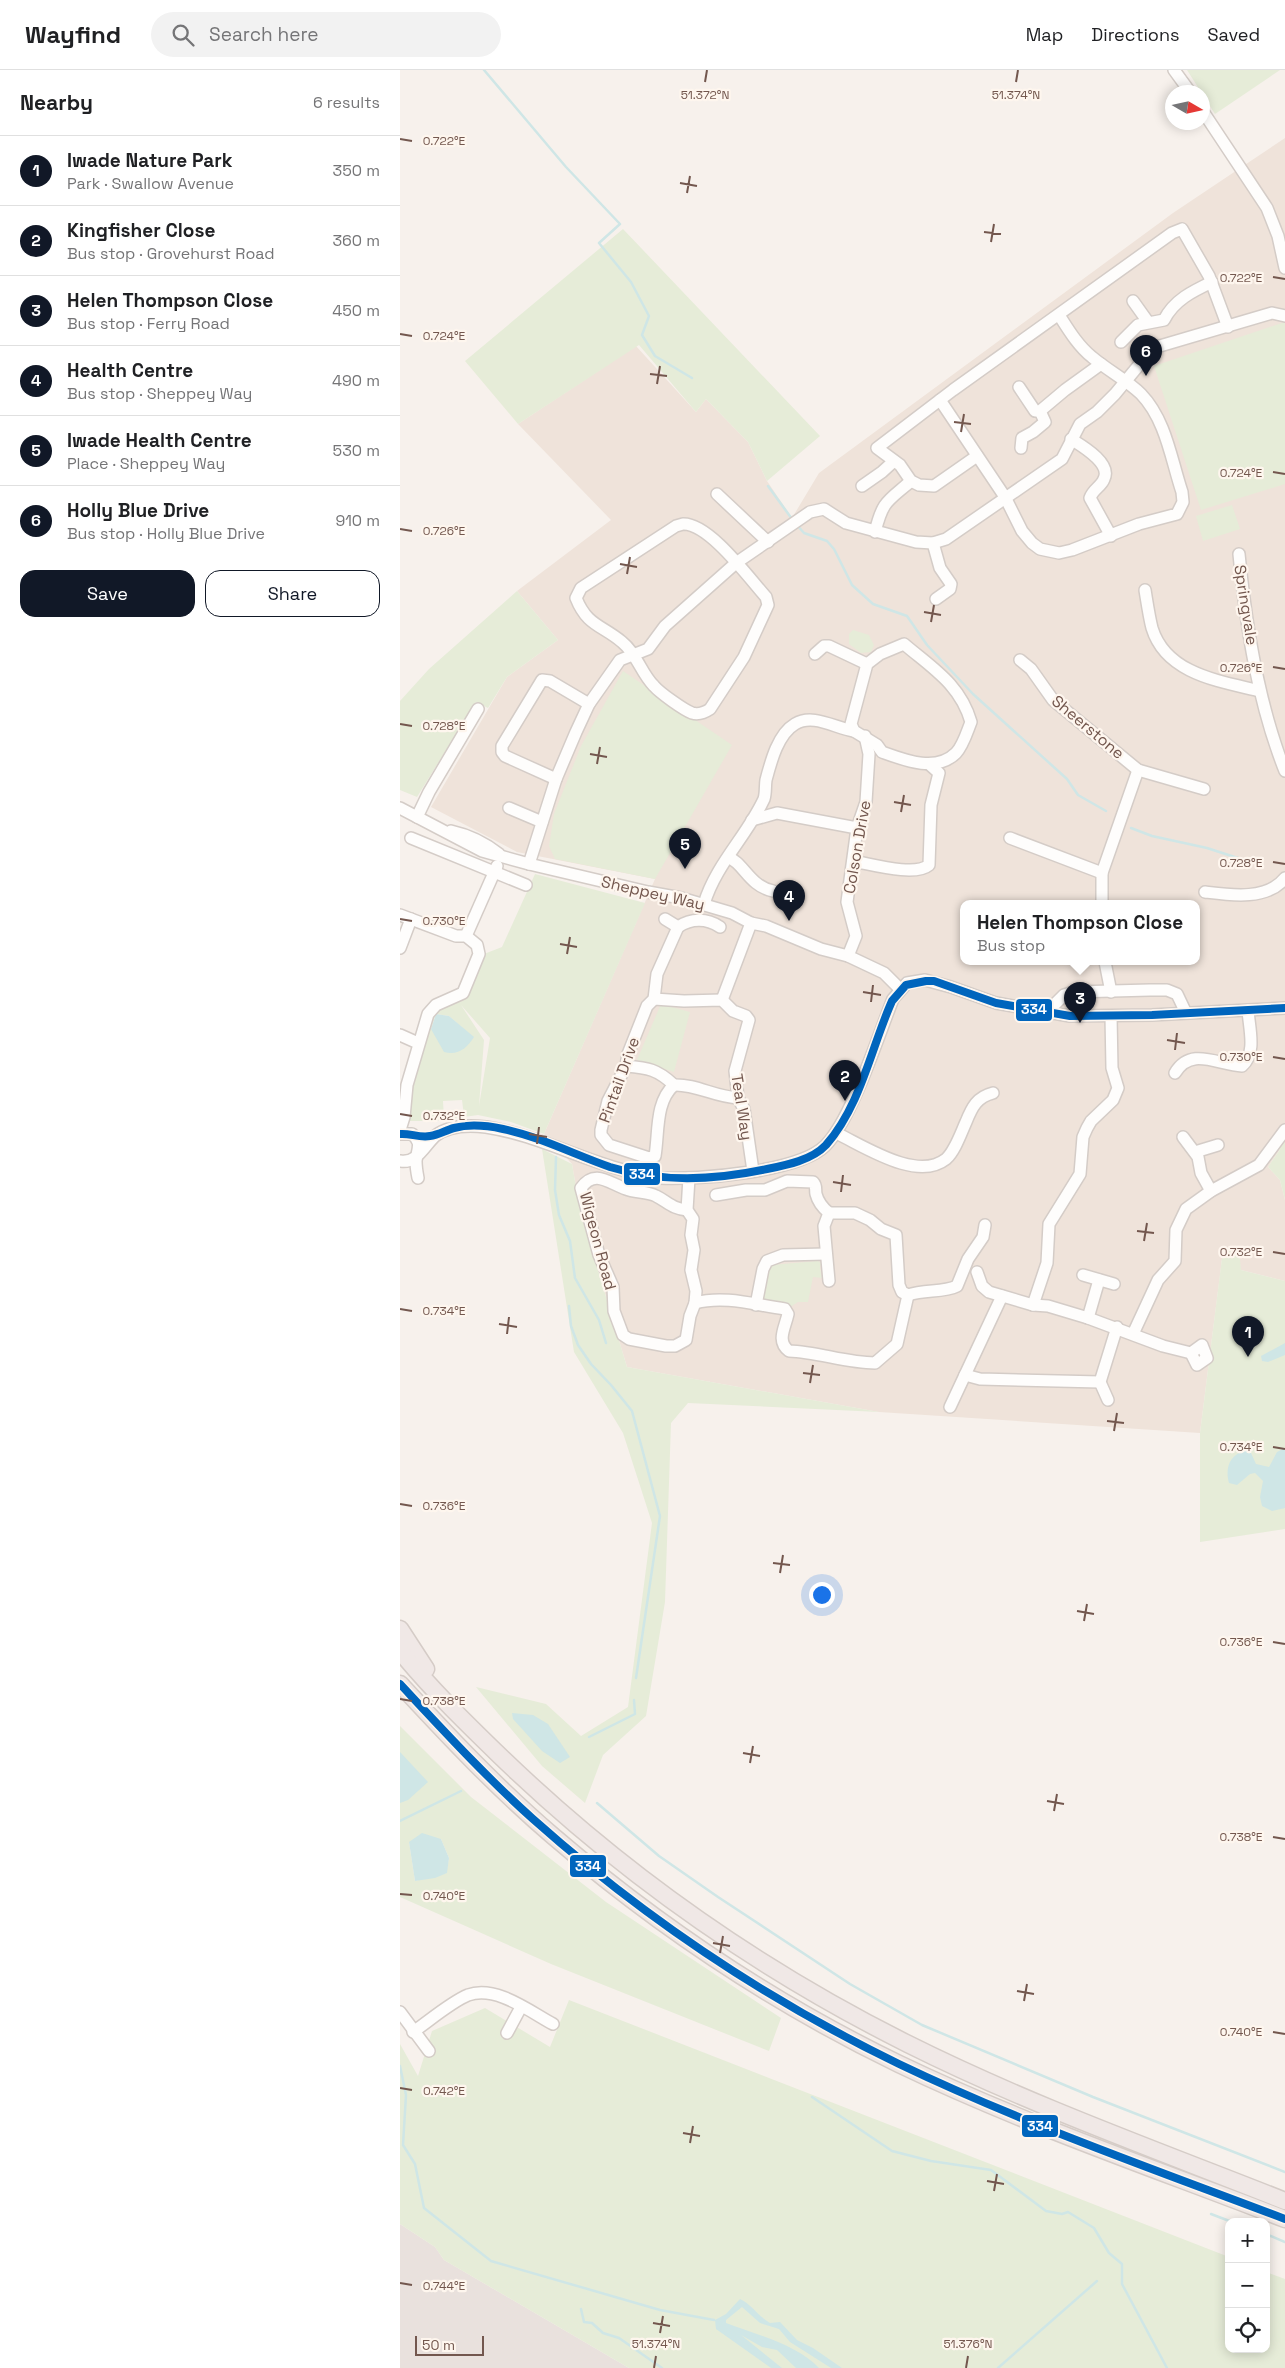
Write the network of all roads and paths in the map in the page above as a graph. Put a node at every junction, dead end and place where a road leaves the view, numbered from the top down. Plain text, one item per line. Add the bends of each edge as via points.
1 (1174, 70) edge
2 (1185, 85) edge
3 (1210, 122) edge
4 (1285, 268) edge
5 (1212, 282) junction
6 (1133, 301) dead end
7 (1059, 315) junction
8 (1285, 316) edge
9 (1148, 322) junction
10 (1228, 327) junction
11 (1121, 342) dead end
12 (1102, 364) junction
13 (1126, 382) junction
14 (1019, 387) dead end
15 (940, 400) junction
16 (1040, 411) junction
17 (1071, 439) junction
18 (1021, 448) dead end
19 (977, 456) junction
20 (894, 461) junction
21 (911, 481) junction
22 (862, 486) dead end
23 (717, 494) dead end
24 (1005, 497) junction
25 (875, 532) junction
26 (1111, 536) junction
27 (768, 542) junction
28 (933, 543) junction
29 (1238, 554) dead end
30 (736, 563) junction
31 (1145, 590) dead end
32 (936, 599) dead end
33 (815, 654) dead end
34 (634, 655) junction
35 (1020, 660) dead end
36 (867, 664) junction
37 (1260, 691) junction
38 (589, 704) junction
39 (478, 709) dead end
40 (854, 731) junction
41 (864, 736) junction
42 (1279, 742) edge
43 (929, 764) junction
44 (1138, 770) junction
45 (1285, 772) edge
46 (556, 780) junction
47 (1204, 789) dead end
48 (765, 796) junction
49 (400, 808) edge
50 (509, 808) dead end
51 (776, 813) junction
52 (417, 817) junction
53 (752, 820) junction
54 (542, 822) junction
55 (857, 828) junction
56 (412, 838) dead end
57 (1010, 838) dead end
58 (502, 856) junction
59 (729, 858) junction
60 (853, 861) junction
61 (529, 864) junction
62 (494, 872) junction
63 (1102, 873) junction
64 (1285, 878) edge
65 (526, 885) dead end
66 (773, 891) dead end
67 (1205, 892) dead end
68 (1102, 900) edge
69 (704, 904) junction
70 (400, 915) edge
71 (411, 919) junction
72 (664, 919) dead end
73 (751, 923) junction
74 (678, 927) junction
75 (720, 927) dead end
76 (466, 936) junction
77 (400, 948) edge
78 (848, 956) junction
79 (1106, 965) edge
80 (900, 989) junction
81 (1111, 992) junction
82 (654, 999) junction
83 (722, 1000) junction
84 (1285, 1008) edge
85 (1248, 1010) junction
86 (1048, 1011) junction
87 (1186, 1012) junction
88 (1111, 1016) junction
89 (400, 1035) edge
90 (418, 1043) junction
91 (626, 1066) junction
92 (1176, 1073) dead end
93 (674, 1085) junction
94 (986, 1092) dead end
95 (738, 1098) junction
96 (1285, 1130) edge
97 (836, 1133) junction
98 (407, 1134) edge
99 (436, 1135) junction
100 (1183, 1137) dead end
101 (1218, 1145) dead end
102 (1195, 1152) junction
103 (417, 1155) junction
104 (400, 1161) edge
105 (753, 1171) junction
106 (689, 1178) junction
107 (1057, 1185) dead end
108 (1068, 1191) junction
109 (1212, 1191) junction
110 (716, 1195) dead end
111 (687, 1210) junction
112 (829, 1213) junction
113 (985, 1225) dead end
114 (826, 1254) junction
115 (977, 1272) dead end
116 (1083, 1275) dead end
117 (1099, 1280) junction
118 (829, 1281) dead end
119 (1114, 1284) dead end
120 (908, 1295) junction
121 (1002, 1296) junction
122 (695, 1303) junction
123 (756, 1305) junction
124 (1033, 1305) junction
125 (1088, 1318) junction
126 (1117, 1328) junction
127 (1133, 1334) junction
128 (1191, 1353) dead end
129 (965, 1375) junction
130 (1100, 1382) junction
131 (1108, 1400) dead end
132 (950, 1408) dead end
133 (400, 1629) edge
134 (400, 1651) edge
135 (400, 1684) edge
136 (400, 1694) edge
137 (464, 1721) junction
138 (455, 1744) junction
139 (521, 2007) junction
140 (400, 2012) edge
141 (553, 2024) dead end
142 (413, 2032) junction
143 (507, 2033) dead end
144 (429, 2051) dead end
145 (1285, 2201) edge
146 (1285, 2219) edge

1 - 2 street
3 - 4 street via 1267,208
5 - 7 street via 1182,229 1172,232
5 - 9 street via 1181,299 1170,308 1164,320
5 - 10 street
6 - 9 street
7 - 12 street via 1083,348
7 - 15 street
8 - 10 street via 1272,313
9 - 11 street via 1138,325
10 - 13 street via 1154,348
12 - 13 street
12 - 16 street
13 - 17 street via 1097,412 1080,424
13 - 26 street via 1148,403 1164,430 1183,502 1177,514
14 - 16 street via 1035,411
15 - 19 street
15 - 20 street via 877,448
16 - 18 street via 1044,422 1022,438
17 - 24 street via 1062,460
17 - 26 street via 1089,450 1105,468 1106,477 1090,498
19 - 21 street via 934,486
19 - 24 street
20 - 21 street
20 - 22 street
21 - 25 street via 886,500
23 - 27 street
24 - 26 street via 1022,531 1040,549 1066,552
24 - 28 street via 962,529
25 - 27 street via 846,523 824,509 810,512
25 - 28 street
27 - 30 street
28 - 32 street via 940,568 951,584 950,589
29 - 37 street, Springvale
30 - 34 street via 665,626 648,649
30 - 34 street via 766,597 768,608 744,658 710,709 702,714 691,713 654,687
30 - 34 street via 700,528 684,524 676,526 581,588 576,598 580,608 594,625 622,642
31 - 37 street via 1152,629 1164,652 1180,666 1211,679
33 - 36 street via 829,646
34 - 38 street via 620,660
35 - 44 street, Sheerstone via 1031,669 1053,700
36 - 40 street via 851,724
36 - 43 street via 880,654 904,644 958,691 971,722 957,752 945,762
37 - 42 street, Springvale
38 - 46 street
38 - 46 street via 550,681 542,680 502,746 505,756
39 - 52 street via 440,765
40 - 41 street
40 - 48 street via 803,720 786,730 766,782
41 - 43 street via 882,752
41 - 55 street, Colson Drive via 869,754 866,802
42 - 45 street, Springvale
43 - 60 street via 939,773 931,805 929,866 909,871
44 - 47 street, Sheerstone
44 - 63 street, Sheerstone
46 - 54 street
48 - 51 street
48 - 53 street
49 - 52 street
50 - 54 street
51 - 53 street
51 - 55 street
52 - 58 street, Sheppey Way via 442,829 465,834
53 - 59 street
54 - 61 street
55 - 60 street, Colson Drive
56 - 62 street
57 - 63 street
58 - 61 street, Sheppey Way
58 - 62 street
59 - 66 street via 734,859 763,889
59 - 69 street via 716,874
60 - 78 street, Colson Drive via 847,902 856,936
61 - 69 street, Sheppey Way
62 - 65 street
62 - 76 street
63 - 68 street, Sheerstone
64 - 67 street via 1262,894
69 - 73 street, Sheppey Way
70 - 71 street
71 - 76 street via 456,936
71 - 77 street
72 - 74 street
73 - 78 street, Sheppey Way via 766,926 821,950
73 - 83 street
74 - 75 street via 690,920 700,920
74 - 82 street, Pintail Drive via 657,974
76 - 90 street via 477,945 479,954 463,993 436,1005 428,1014
78 - 80 street, Sheppey Way via 884,973
79 - 81 street
80 - 86 street via 925,980 996,1003
80 - 97 street via 893,998
81 - 86 street via 1064,995
81 - 87 street via 1167,990 1177,994
82 - 83 street
82 - 91 street, Pintail Drive via 647,1006 636,1032
83 - 95 street, Teal Way via 733,1011 750,1020 735,1071
84 - 85 street
85 - 87 street
85 - 92 street via 1250,1059 1242,1066 1194,1058 1181,1063
86 - 88 street via 1070,1016
87 - 88 street
88 - 108 street via 1112,1068 1118,1088 1113,1100 1087,1128 1083,1137 1080,1174
89 - 90 street
90 - 98 street via 406,1086 404,1111
91 - 93 street via 661,1073
91 - 93 street, Pintail Drive via 608,1101 602,1122 601,1135 609,1145 649,1158 654,1156 662,1103
93 - 95 street via 687,1084 706,1092
94 - 97 street via 975,1102 947,1158 930,1167 895,1161
95 - 105 street, Teal Way via 744,1109
96 - 109 street via 1259,1165
97 - 105 street via 824,1146 805,1158
98 - 99 street
98 - 103 street via 419,1146
99 - 103 street
99 - 106 street via 456,1127 505,1130 633,1173 659,1178
100 - 102 street
101 - 102 street
102 - 109 street via 1201,1174
103 - 104 street via 410,1161
103 - 104 street via 418,1178
105 - 106 street
106 - 111 street
107 - 108 street
108 - 124 street via 1049,1224 1047,1263
109 - 127 street via 1182,1215 1176,1230 1172,1266 1158,1280
110 - 112 street via 765,1190 787,1181 813,1182 816,1196
111 - 122 street via 693,1219 691,1270
111 - 122 street, Wigeon Road via 674,1208 656,1196 626,1190 607,1179 586,1181 581,1188 600,1255 613,1287 614,1311 623,1335 638,1342 675,1346 686,1340
112 - 114 street via 824,1226
112 - 120 street via 854,1213 896,1235 899,1285
113 - 120 street via 983,1237 957,1286 948,1291 926,1290
114 - 118 street
114 - 123 street via 783,1256 767,1261
115 - 121 street via 982,1286
116 - 117 street
117 - 119 street
117 - 125 street
120 - 123 street via 897,1344 875,1363 789,1351 781,1340 788,1314 784,1309
121 - 124 street
121 - 129 street
122 - 123 street via 727,1299
124 - 125 street
125 - 126 street
126 - 127 street
126 - 130 street
127 - 128 street
129 - 130 street via 980,1379
129 - 132 street
130 - 131 street
133 - 137 highway
134 - 137 highway
135 - 138 highway
136 - 138 highway via 429,1726
137 - 145 highway via 540,1794 644,1881 697,1920 819,1996 911,2045 1028,2099
138 - 146 highway via 594,1870 684,1938 782,2001 882,2055 961,2092
139 - 141 street
139 - 142 street via 498,1996 474,1994 466,1996
139 - 143 street
140 - 142 street
142 - 144 street

